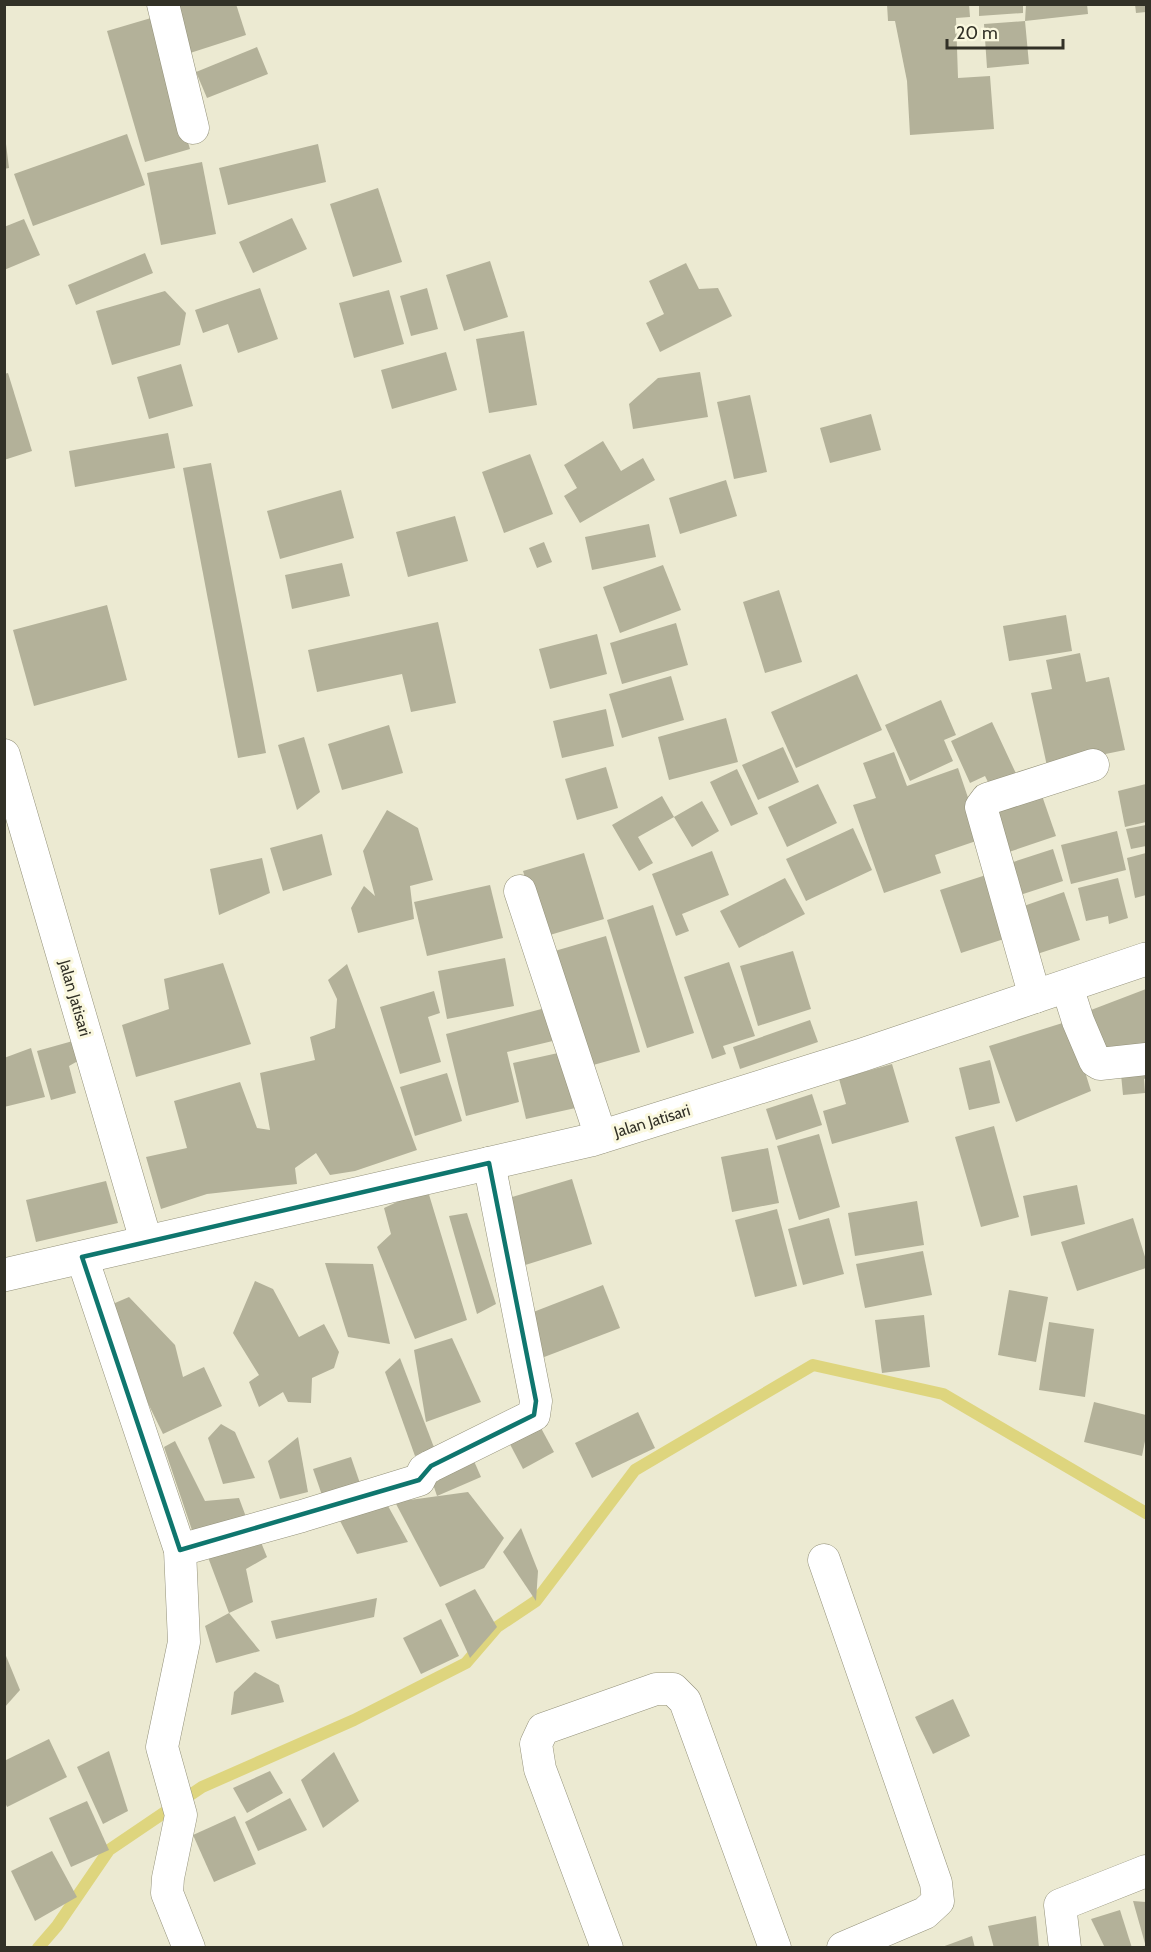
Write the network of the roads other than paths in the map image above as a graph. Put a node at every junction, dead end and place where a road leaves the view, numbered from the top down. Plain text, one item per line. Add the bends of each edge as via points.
1 (163, 4) edge
2 (193, 128) dead end
3 (4, 755) edge
4 (1093, 765) dead end
5 (9, 793) edge
6 (520, 891) dead end
7 (1146, 959) edge
8 (1067, 986) junction
9 (1035, 997) junction
10 (1146, 1059) edge
11 (601, 1137) junction
12 (489, 1163) junction
13 (146, 1241) junction
14 (82, 1257) junction
15 (4, 1275) edge
16 (180, 1550) junction
17 (824, 1560) dead end
18 (1146, 1871) edge
19 (858, 1945) edge
20 (189, 1947) edge
21 (607, 1947) edge
22 (775, 1947) edge
23 (1065, 1947) edge

1 - 2 street
3 - 5 street, Jalan Jatisari
4 - 9 street via 987,799 981,807
5 - 13 street, Jalan Jatisari
6 - 11 street
7 - 8 street, Jalan Jatisari
8 - 9 street, Jalan Jatisari
8 - 10 street via 1095,1061 1100,1064
9 - 11 street, Jalan Jatisari
11 - 12 street, Jalan Jatisari
12 - 13 street, Jalan Jatisari
12 - 16 street via 536,1401 534,1414 430,1466 419,1480
13 - 14 street, Jalan Jatisari
14 - 15 street, Jalan Jatisari
14 - 16 street
16 - 20 street via 184,1642 162,1747 181,1815 167,1893
17 - 19 street via 936,1883 938,1901 925,1913
18 - 23 street via 1060,1905
21 - 22 street via 540,1769 536,1743 543,1729 656,1689 673,1689 686,1701

